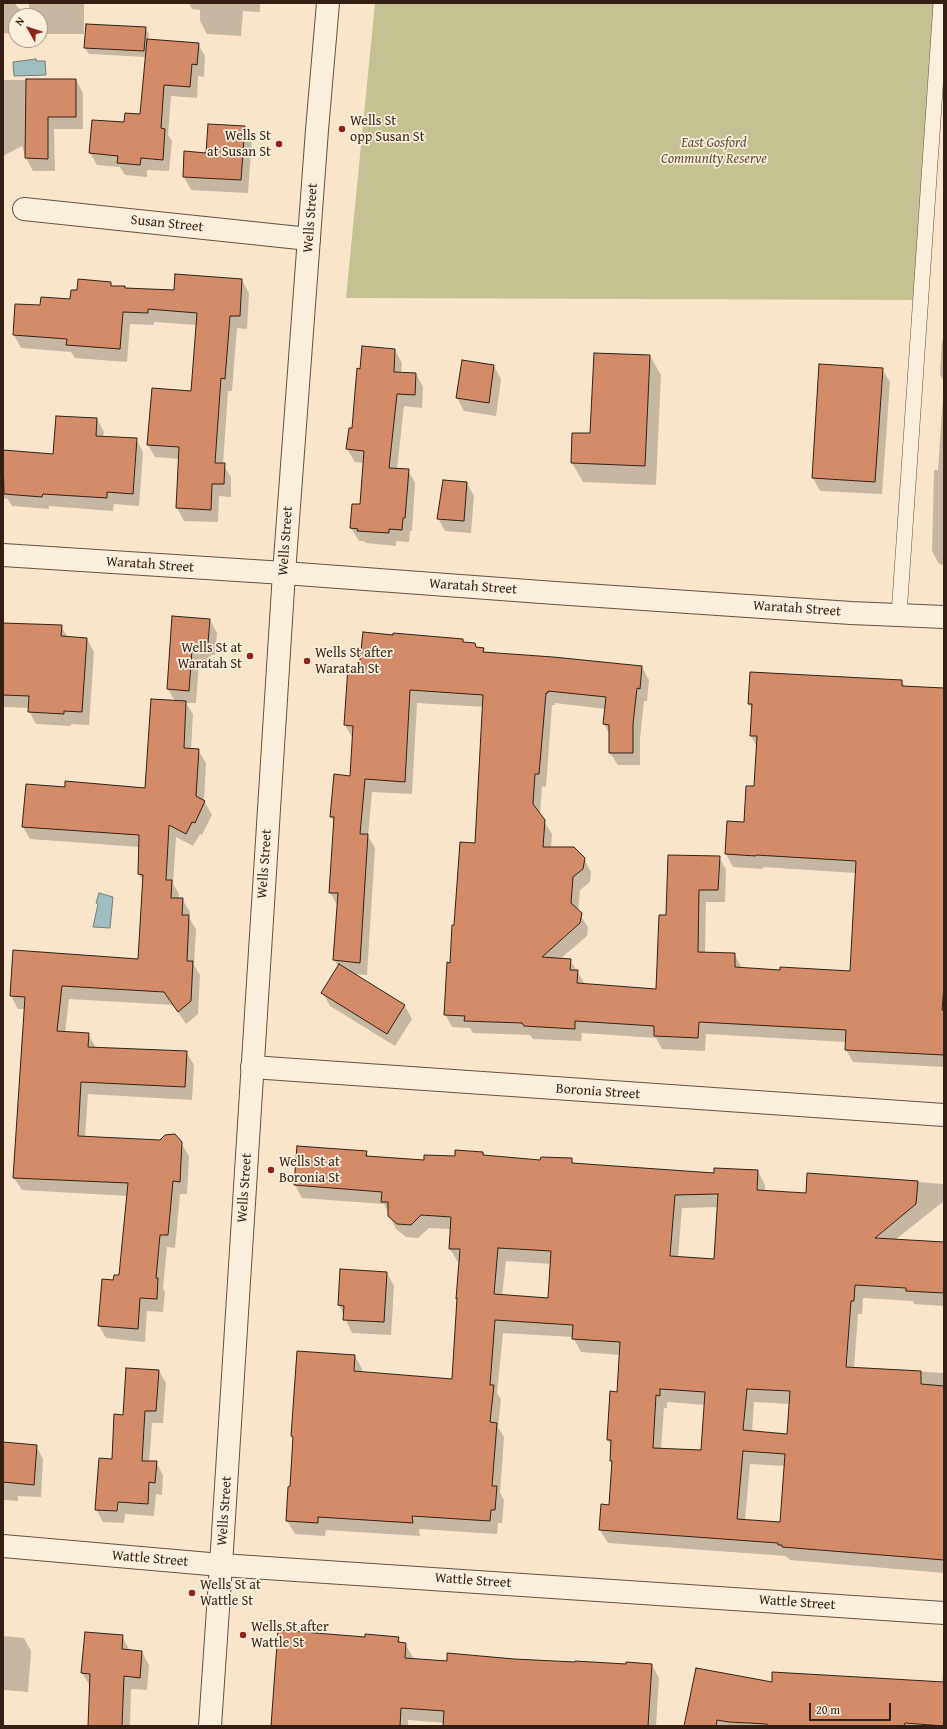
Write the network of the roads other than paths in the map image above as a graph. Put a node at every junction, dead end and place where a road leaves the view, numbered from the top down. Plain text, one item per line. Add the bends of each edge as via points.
1 (328, 3) edge
2 (941, 3) edge
3 (24, 209) dead end
4 (309, 239) junction
5 (3, 555) edge
6 (284, 573) junction
7 (899, 615) junction
8 (944, 617) edge
9 (252, 1067) junction
10 (944, 1116) edge
11 (3, 1546) edge
12 (221, 1565) junction
13 (944, 1613) edge
14 (210, 1726) edge

1 - 4 street, Wells Street
2 - 7 lane
3 - 4 street, Susan Street
4 - 6 street, Wells Street
5 - 6 street, Waratah Street
6 - 7 street, Waratah Street
6 - 9 street, Wells Street
7 - 8 street, Waratah Street
9 - 10 street, Boronia Street
9 - 12 street, Wells Street
11 - 12 street, Wattle Street
12 - 13 street, Wattle Street
12 - 14 street, Wells Street

